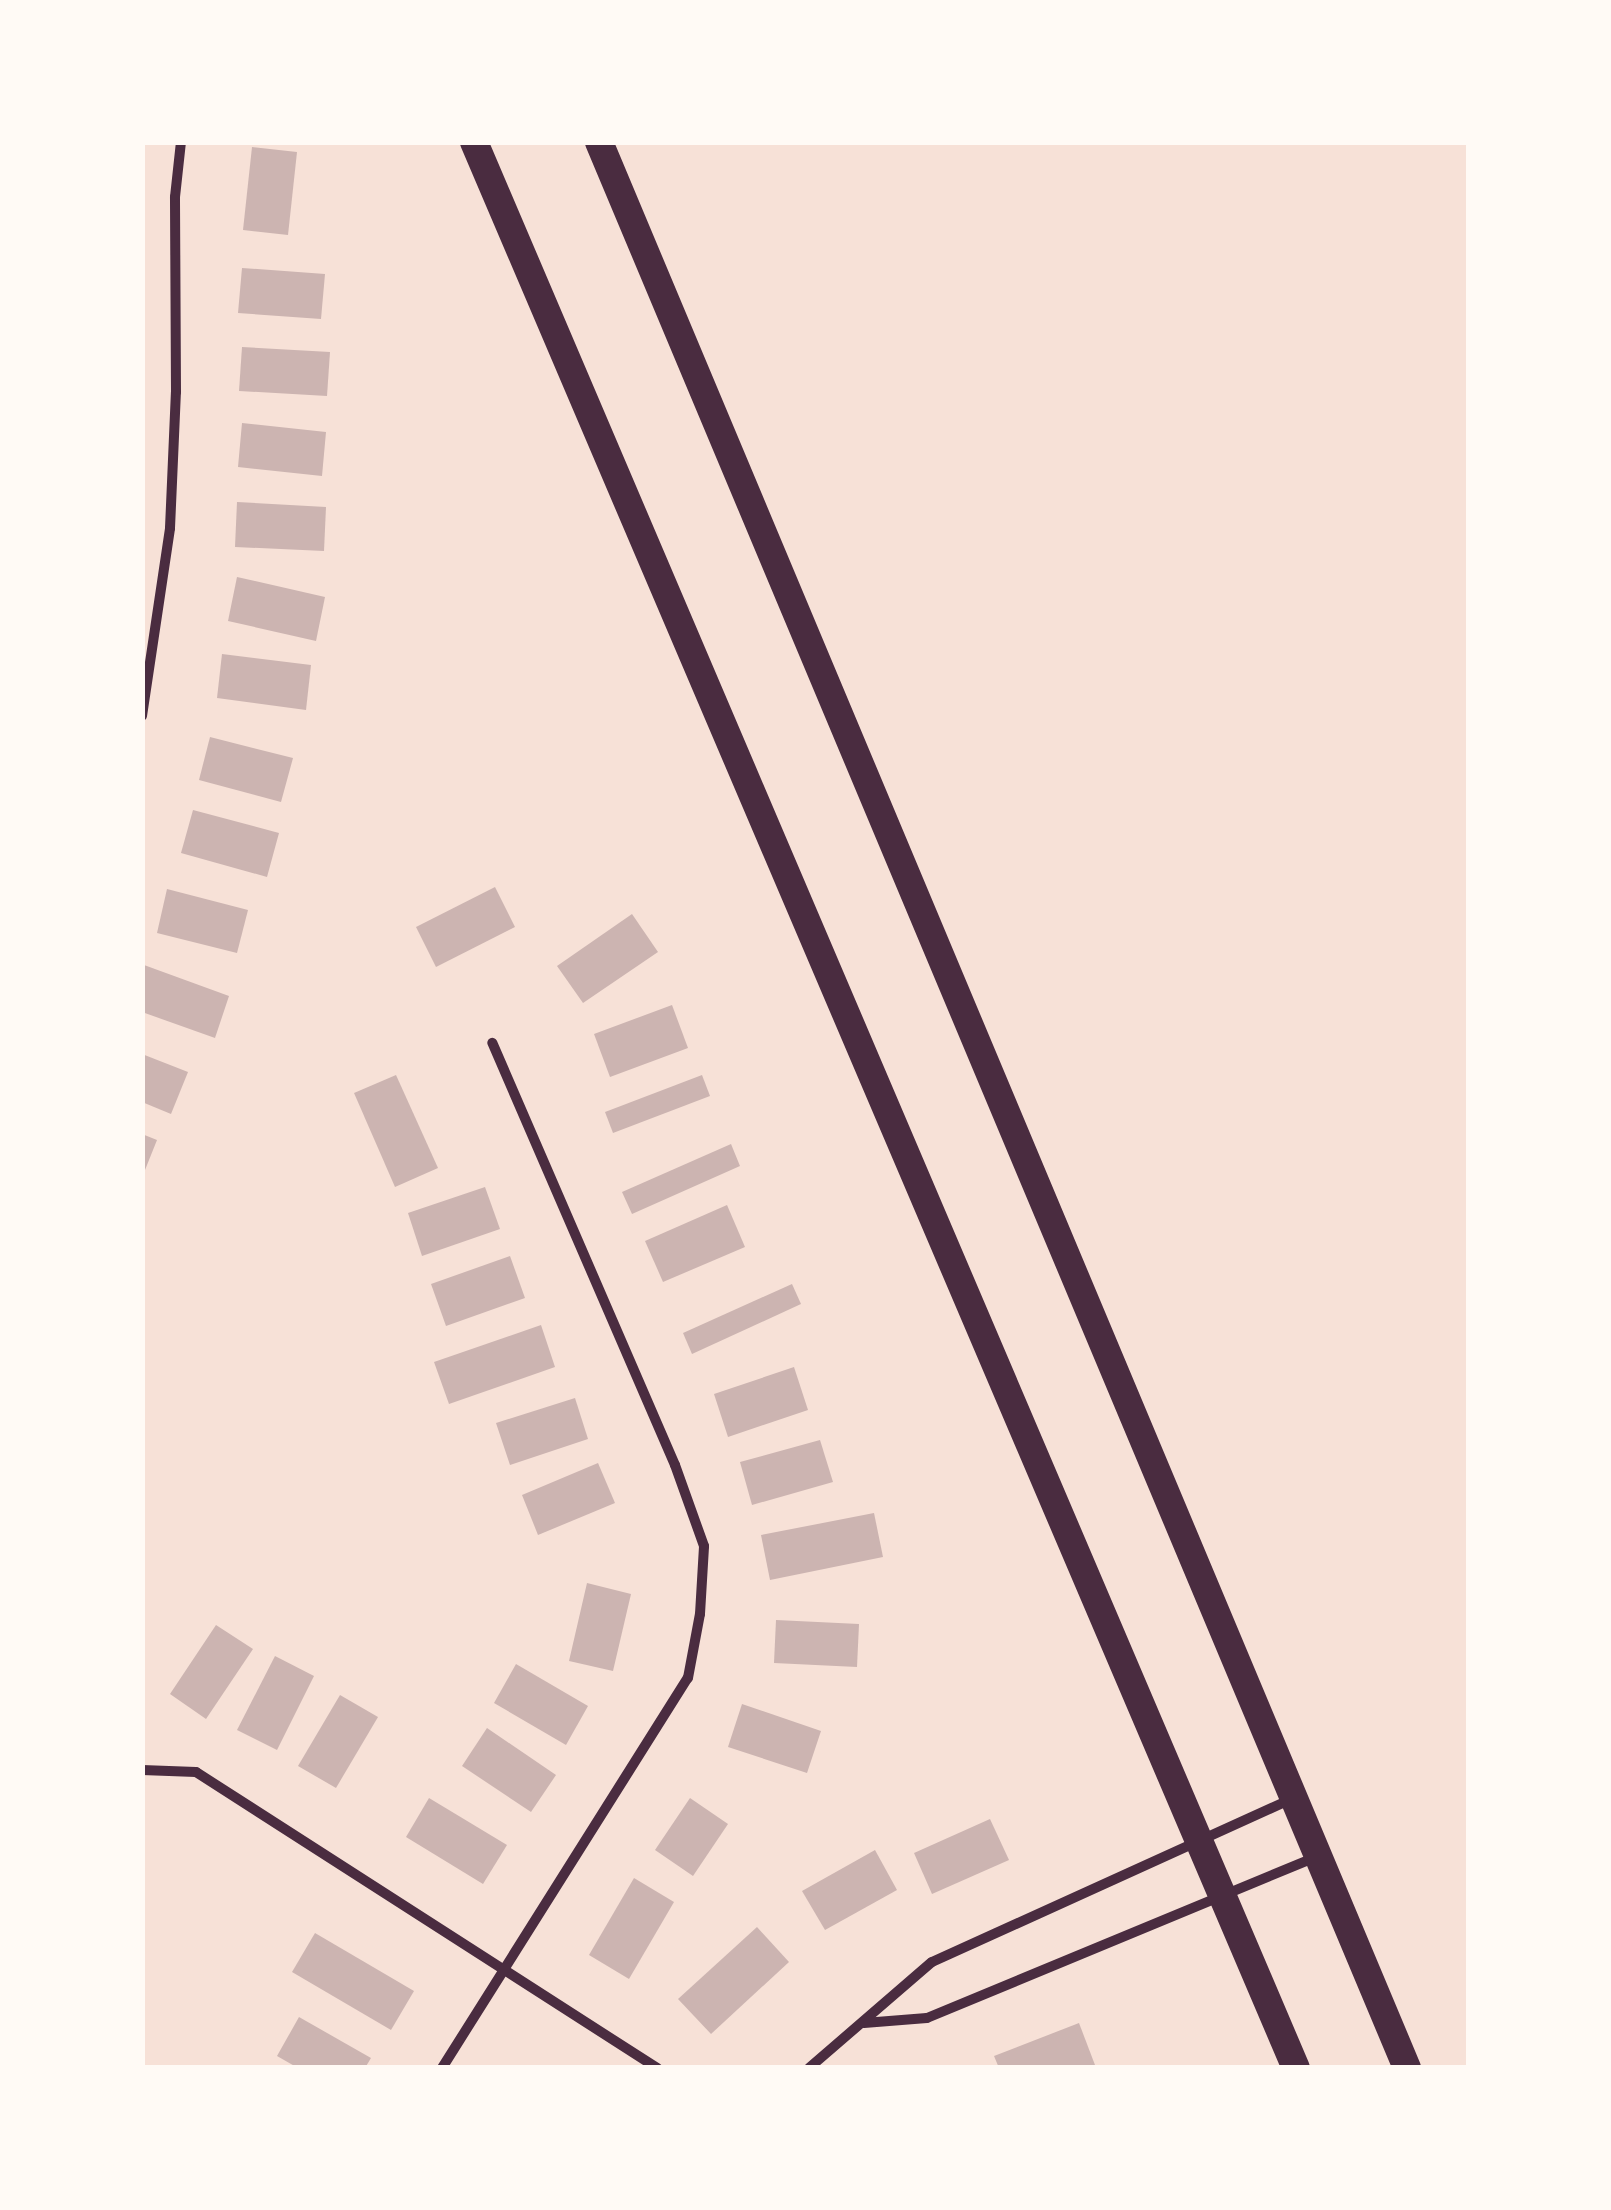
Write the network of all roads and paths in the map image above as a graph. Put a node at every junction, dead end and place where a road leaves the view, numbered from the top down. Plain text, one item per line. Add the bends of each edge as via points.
1 (181, 142) edge
2 (474, 142) edge
3 (599, 142) edge
4 (142, 716) edge
5 (492, 1043) dead end
6 (142, 1770) edge
7 (1295, 1797) junction
8 (1199, 1842) junction
9 (1320, 1855) junction
10 (1222, 1896) junction
11 (501, 1970) junction
12 (863, 2023) junction
13 (442, 2068) edge
14 (657, 2068) edge
15 (809, 2068) edge
16 (1296, 2068) edge
17 (1407, 2068) edge

1 - 4 street via 170,528
2 - 8 highway
3 - 7 highway
5 - 11 street via 704,1546 688,1678
6 - 11 street via 196,1772
7 - 8 street
7 - 9 highway
8 - 10 highway
8 - 12 street via 932,1962
9 - 10 street
9 - 17 highway
10 - 12 street via 927,2018
10 - 16 highway
11 - 13 street
11 - 14 street
12 - 15 street

